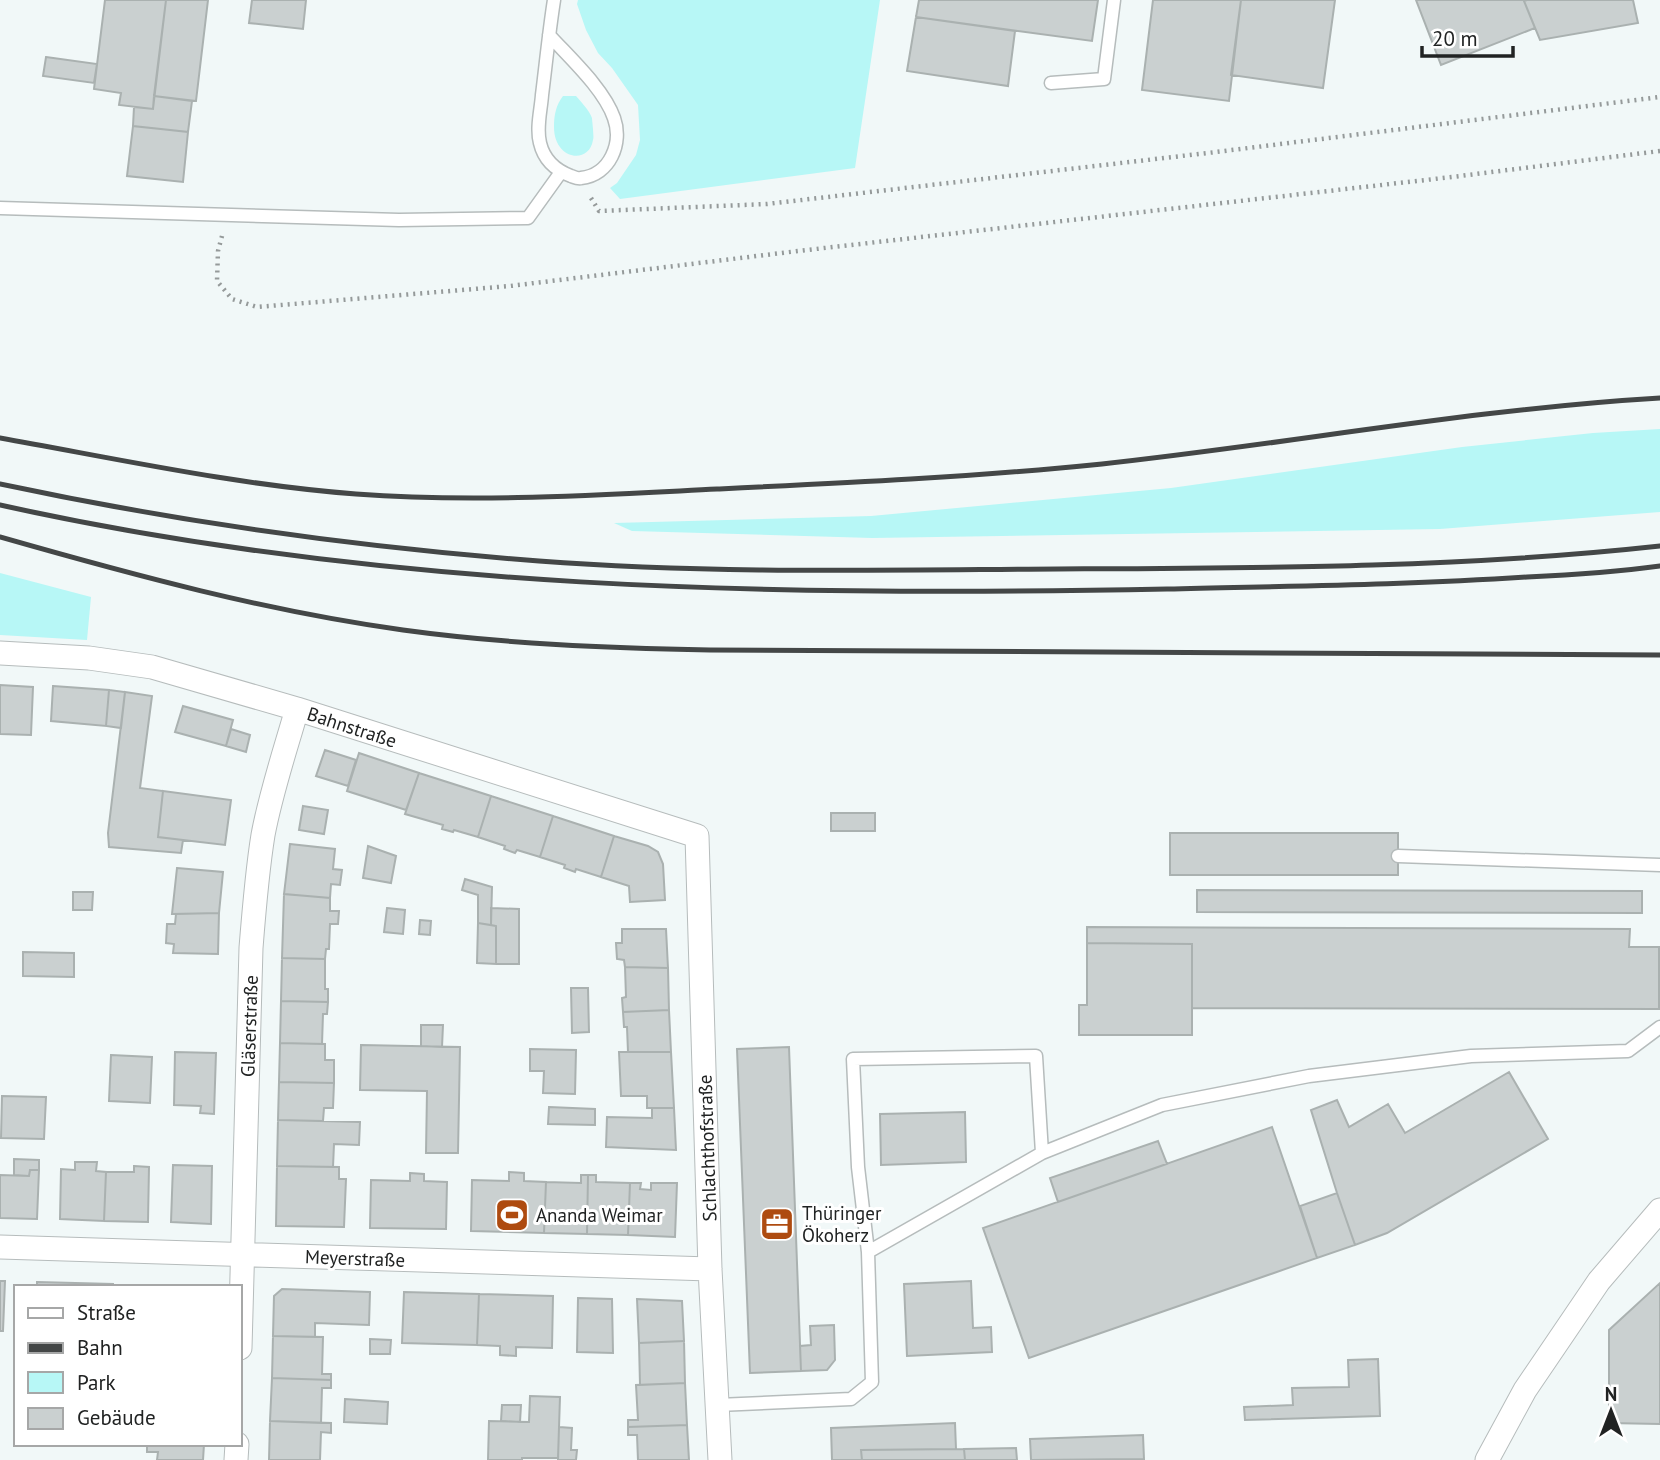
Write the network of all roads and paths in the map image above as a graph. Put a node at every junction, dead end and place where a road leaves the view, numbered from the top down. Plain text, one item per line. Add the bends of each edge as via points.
1 (554, 0) edge
2 (1114, 0) edge
3 (549, 35) junction
4 (1051, 83) dead end
5 (1660, 97) edge
6 (1660, 151) edge
7 (561, 172) junction
8 (579, 179) junction
9 (0, 208) edge
10 (227, 215) junction
11 (0, 653) edge
12 (297, 709) junction
13 (697, 836) joint
14 (1398, 856) dead end
15 (1660, 865) edge
16 (1660, 1027) edge
17 (1042, 1153) junction
18 (1660, 1210) edge
19 (0, 1247) edge
20 (868, 1252) junction
21 (242, 1255) junction
22 (710, 1269) junction
23 (241, 1285) edge
24 (718, 1405) junction
25 (720, 1460) edge
26 (1487, 1460) edge

1 - 3 lane
2 - 4 lane via 1104,79
3 - 7 lane via 540,142 547,160
3 - 8 lane via 605,98 615,120 618,138 612,159 601,172
5 - 8 path via 767,204 599,211
6 - 10 path via 510,286 257,307 232,299 217,281 218,251
7 - 8 lane
7 - 10 lane via 528,218
9 - 10 lane
11 - 12 street, Bahnstraße via 152,667
12 - 13 street, Bahnstraße
12 - 21 street, Gläserstraße via 276,780 255,892
13 - 22 street, Schlachthofstraße
14 - 15 lane
16 - 17 lane via 1628,1051 1471,1056 1309,1076 1162,1105
17 - 20 lane
17 - 20 lane via 1035,1056 853,1059
18 - 26 street via 1599,1281 1525,1390
19 - 21 street, Meyerstraße
20 - 24 lane via 872,1382 851,1398
21 - 22 street, Meyerstraße
21 - 23 street, Gläserstraße
22 - 24 street, Schlachthofstraße
24 - 25 street, Schlachthofstraße

